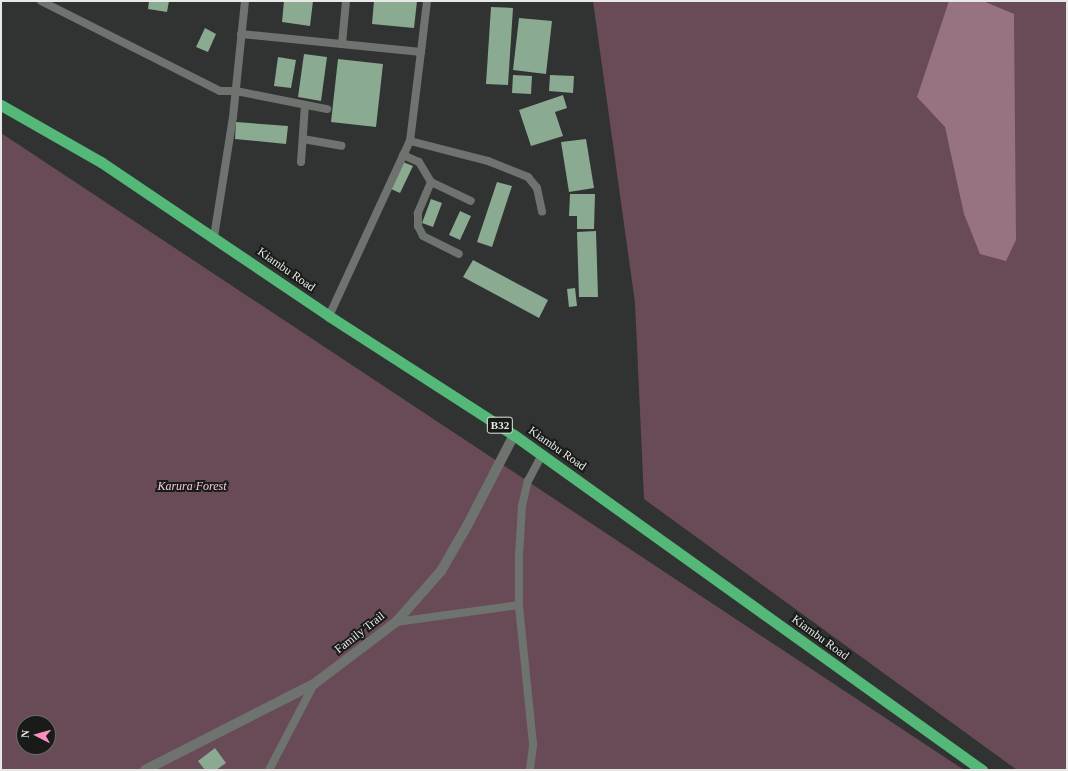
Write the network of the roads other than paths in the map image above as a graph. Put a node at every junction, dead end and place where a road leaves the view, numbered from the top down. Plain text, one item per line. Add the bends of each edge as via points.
1 (41, 1) edge
2 (246, 1) edge
3 (346, 1) edge
4 (427, 1) edge
5 (241, 34) junction
6 (342, 44) junction
7 (421, 52) junction
8 (236, 91) junction
9 (305, 104) junction
10 (1, 105) edge
11 (326, 109) dead end
12 (303, 139) junction
13 (410, 141) junction
14 (341, 146) dead end
15 (403, 155) junction
16 (301, 162) dead end
17 (431, 182) junction
18 (471, 201) dead end
19 (542, 211) dead end
20 (214, 237) junction
21 (459, 254) dead end
22 (329, 316) junction
23 (514, 435) junction
24 (542, 455) junction
25 (518, 605) junction
26 (396, 622) junction
27 (314, 684) junction
28 (145, 770) edge
29 (269, 770) edge
30 (530, 770) edge
31 (982, 770) edge

1 - 8 lane via 220,91
2 - 5 lane
3 - 6 lane
4 - 7 lane
5 - 6 lane
5 - 8 lane
6 - 7 lane
7 - 13 lane
8 - 9 lane
8 - 20 lane
9 - 11 lane
9 - 12 lane
10 - 20 highway, Kiambu Road / B32 via 101,162
12 - 14 lane
12 - 16 lane
13 - 15 lane
13 - 19 lane via 488,161 528,177 537,188
15 - 17 lane via 419,162
15 - 22 lane
17 - 18 lane
17 - 21 lane via 418,213 418,226 424,236
20 - 22 highway, Kiambu Road / B32
22 - 23 highway, Kiambu Road / B32
23 - 24 highway, Kiambu Road / B32
23 - 26 street, Family Trail via 441,571
24 - 25 lane via 528,481 522,506
24 - 31 highway, Kiambu Road / B32
25 - 26 lane
25 - 30 lane via 533,744
26 - 27 street, Family Trail
27 - 28 street, Family Trail
27 - 29 lane

